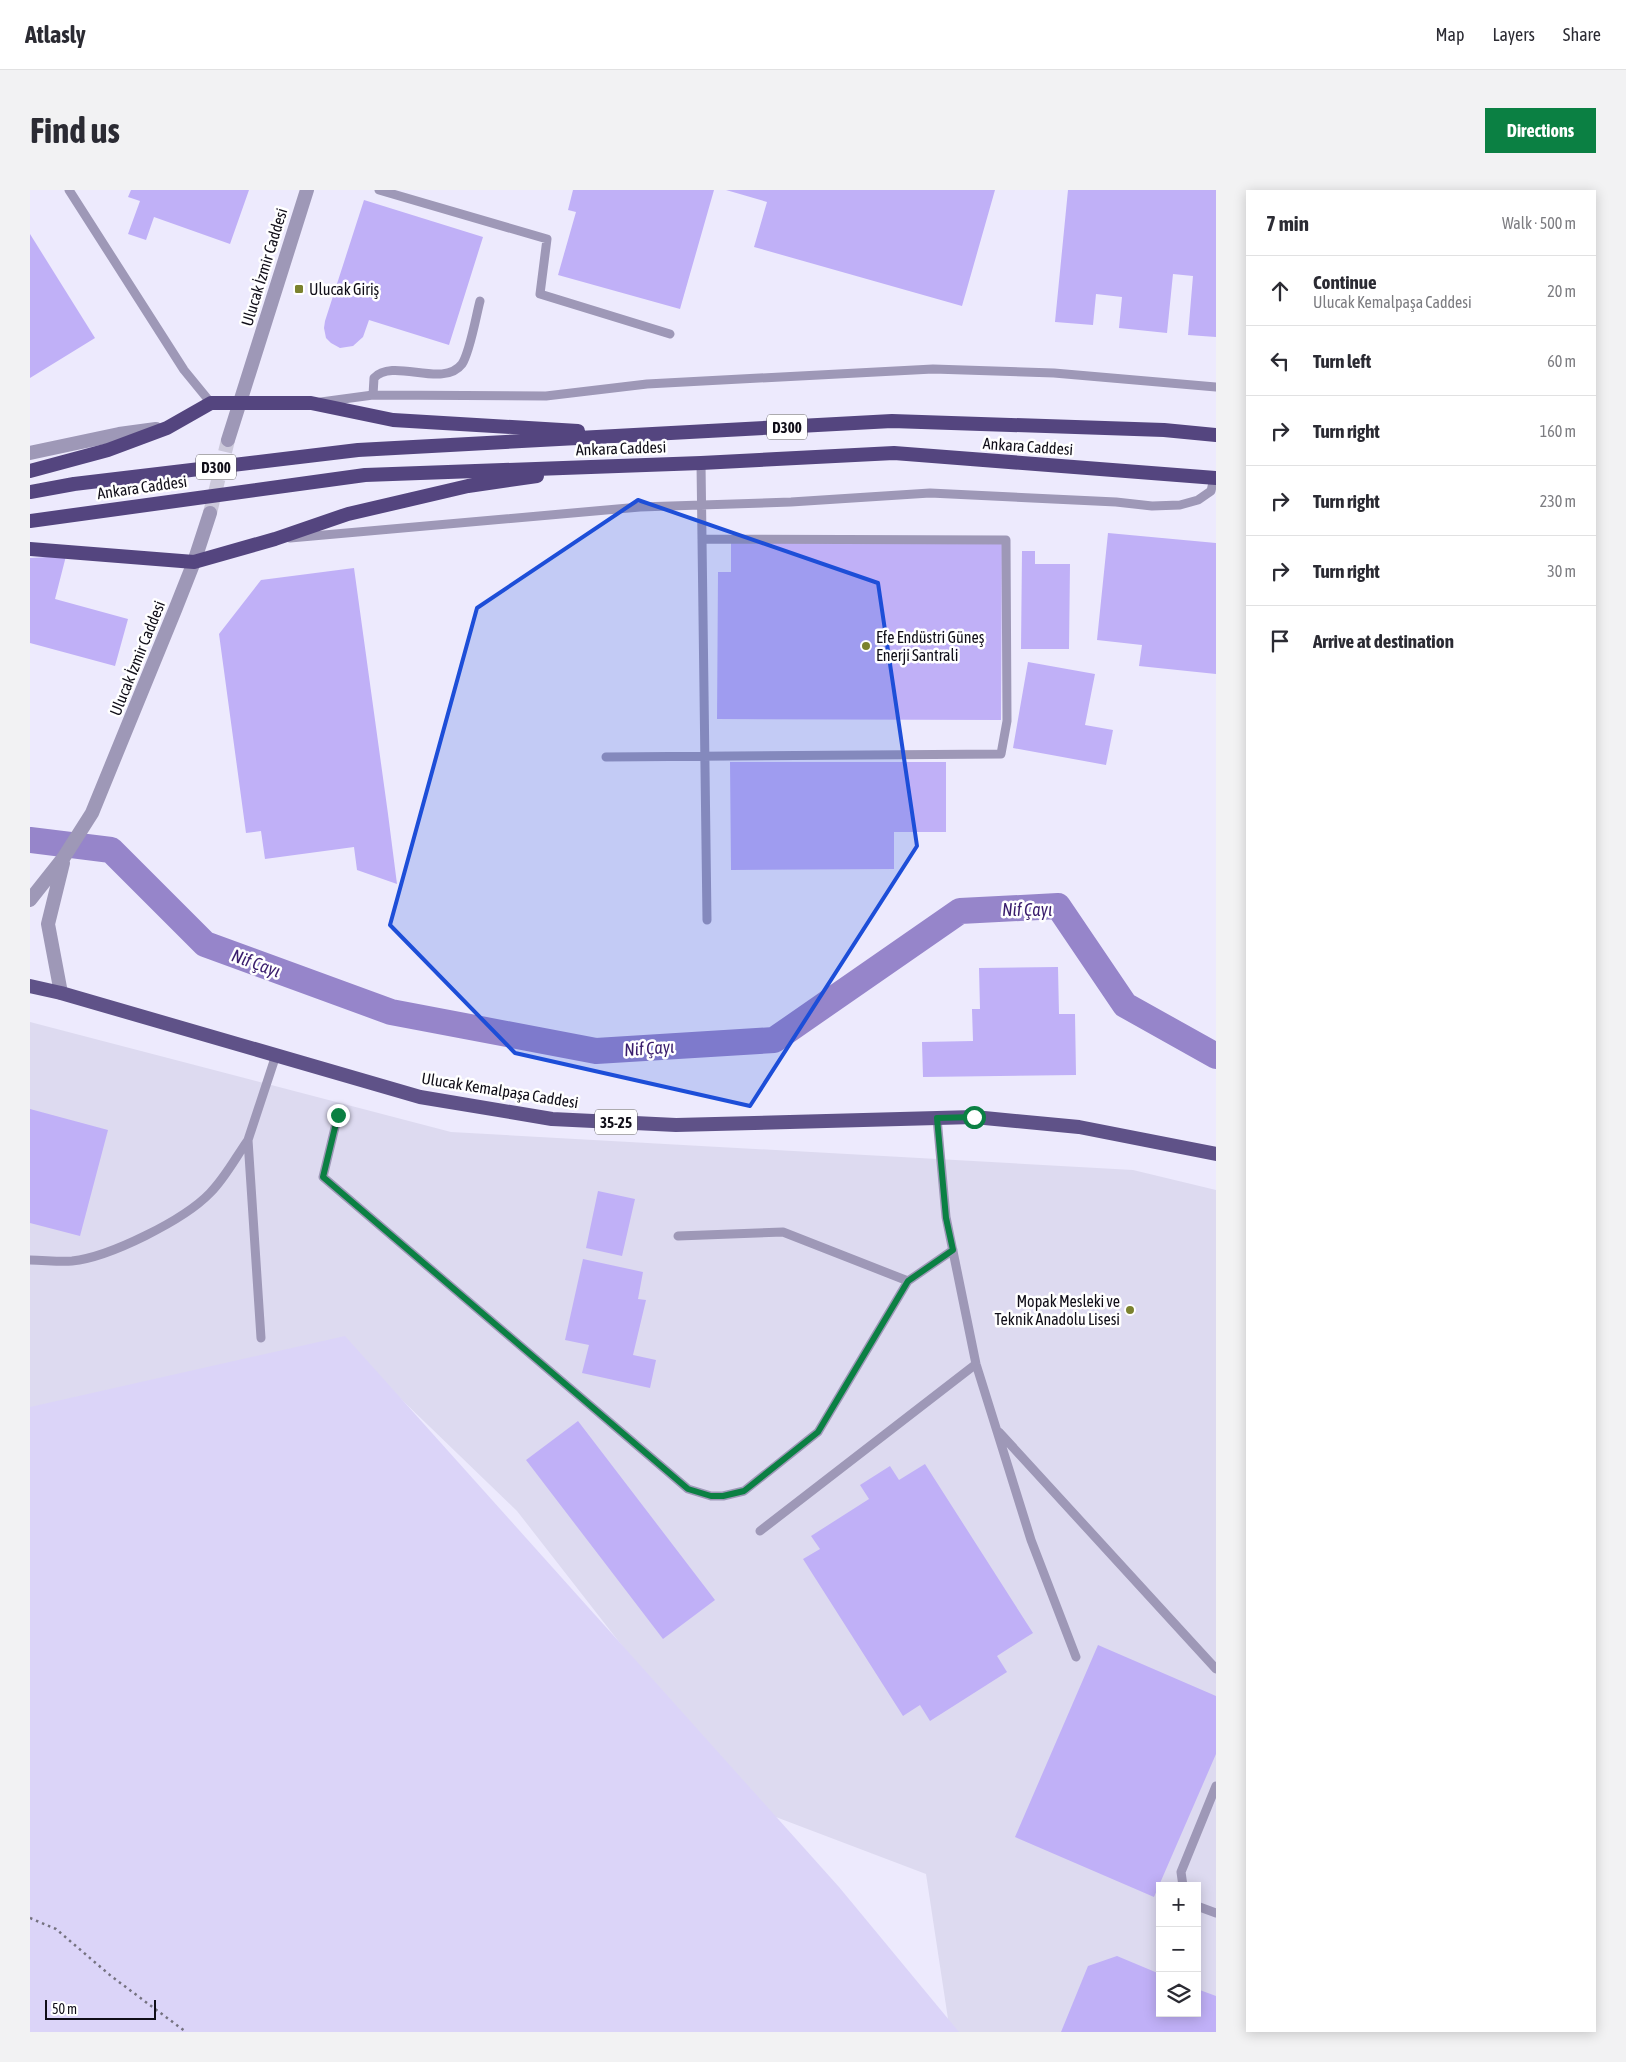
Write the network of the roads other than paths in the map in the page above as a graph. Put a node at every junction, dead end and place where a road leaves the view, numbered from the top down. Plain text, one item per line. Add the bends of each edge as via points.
1 (69, 190) edge
2 (306, 190) edge
3 (379, 190) edge
4 (480, 300) dead end
5 (670, 334) dead end
6 (1216, 387) edge
7 (373, 395) junction
8 (211, 403) junction
9 (311, 403) junction
10 (239, 404) junction
11 (167, 428) junction
12 (644, 435) junction
13 (1216, 435) edge
14 (228, 440) tunnel mouth
15 (30, 453) edge
16 (701, 463) junction
17 (614, 466) junction
18 (30, 471) edge
19 (1215, 478) edge
20 (30, 492) edge
21 (702, 505) junction
22 (210, 514) tunnel mouth
23 (30, 521) edge
24 (275, 539) junction
25 (702, 540) junction
26 (30, 549) edge
27 (194, 562) junction
28 (606, 757) dead end
29 (705, 757) junction
30 (64, 857) junction
31 (30, 900) edge
32 (707, 920) dead end
33 (30, 986) edge
34 (62, 993) junction
35 (276, 1055) junction
36 (338, 1115) dead end
37 (937, 1118) junction
38 (248, 1140) junction
39 (1216, 1154) edge
40 (678, 1236) dead end
41 (953, 1250) junction
42 (30, 1260) edge
43 (908, 1281) junction
44 (261, 1338) dead end
45 (976, 1364) junction
46 (997, 1430) junction
47 (760, 1531) dead end
48 (1076, 1657) dead end
49 (1216, 1669) edge
50 (1216, 1786) edge
51 (1182, 1882) edge
52 (1201, 1907) edge
53 (1216, 1913) edge

1 - 8 lane via 184,370
2 - 10 street, Ulucak İzmir Caddesi
3 - 5 lane via 546,239 540,294
4 - 7 lane via 465,356 456,370 445,374 384,371 372,382
6 - 7 lane via 1054,373 933,369 647,384 546,396
7 - 9 lane
8 - 10 highway
8 - 11 highway
9 - 10 highway
9 - 12 highway via 393,420
10 - 14 street, Ulucak İzmir Caddesi
11 - 15 street via 119,434
11 - 18 highway via 108,450
12 - 13 highway, Ankara Caddesi / D300 via 892,421 1164,430
12 - 20 highway, Ankara Caddesi / D300 via 358,450
16 - 17 highway, Ankara Caddesi / D300
16 - 19 highway, Ankara Caddesi / D300 via 894,453
16 - 21 lane
17 - 23 highway, Ankara Caddesi / D300 via 365,475
17 - 24 highway via 468,486 348,514
19 - 21 lane via 1211,491 1180,506 930,493
21 - 24 lane
21 - 25 lane
22 - 27 street, Ulucak İzmir Caddesi
24 - 27 highway
25 - 29 lane
25 - 29 lane via 1006,540 1007,721 1001,754
26 - 27 highway
27 - 30 street, Ulucak İzmir Caddesi via 92,814
28 - 29 lane
29 - 32 lane
30 - 31 street
30 - 34 street via 48,924
33 - 34 main road, Ulucak Kemalpaşa Caddesi / 35-25
34 - 35 main road, Ulucak Kemalpaşa Caddesi / 35-25
35 - 37 main road, Ulucak Kemalpaşa Caddesi / 35-25 via 420,1097 552,1119 676,1125
35 - 38 lane
36 - 43 lane via 323,1177 688,1489 699,1494 723,1496 744,1491 818,1432
37 - 39 main road, Ulucak Kemalpaşa Caddesi / 35-25 via 974,1117 1079,1127
37 - 41 lane via 946,1218
38 - 42 lane via 210,1193 154,1231 91,1258
38 - 44 lane
40 - 43 lane via 783,1232
41 - 43 lane
41 - 45 lane
45 - 46 lane
45 - 47 lane
46 - 48 lane via 1031,1540
46 - 49 lane
50 - 51 lane via 1181,1872
52 - 53 lane

